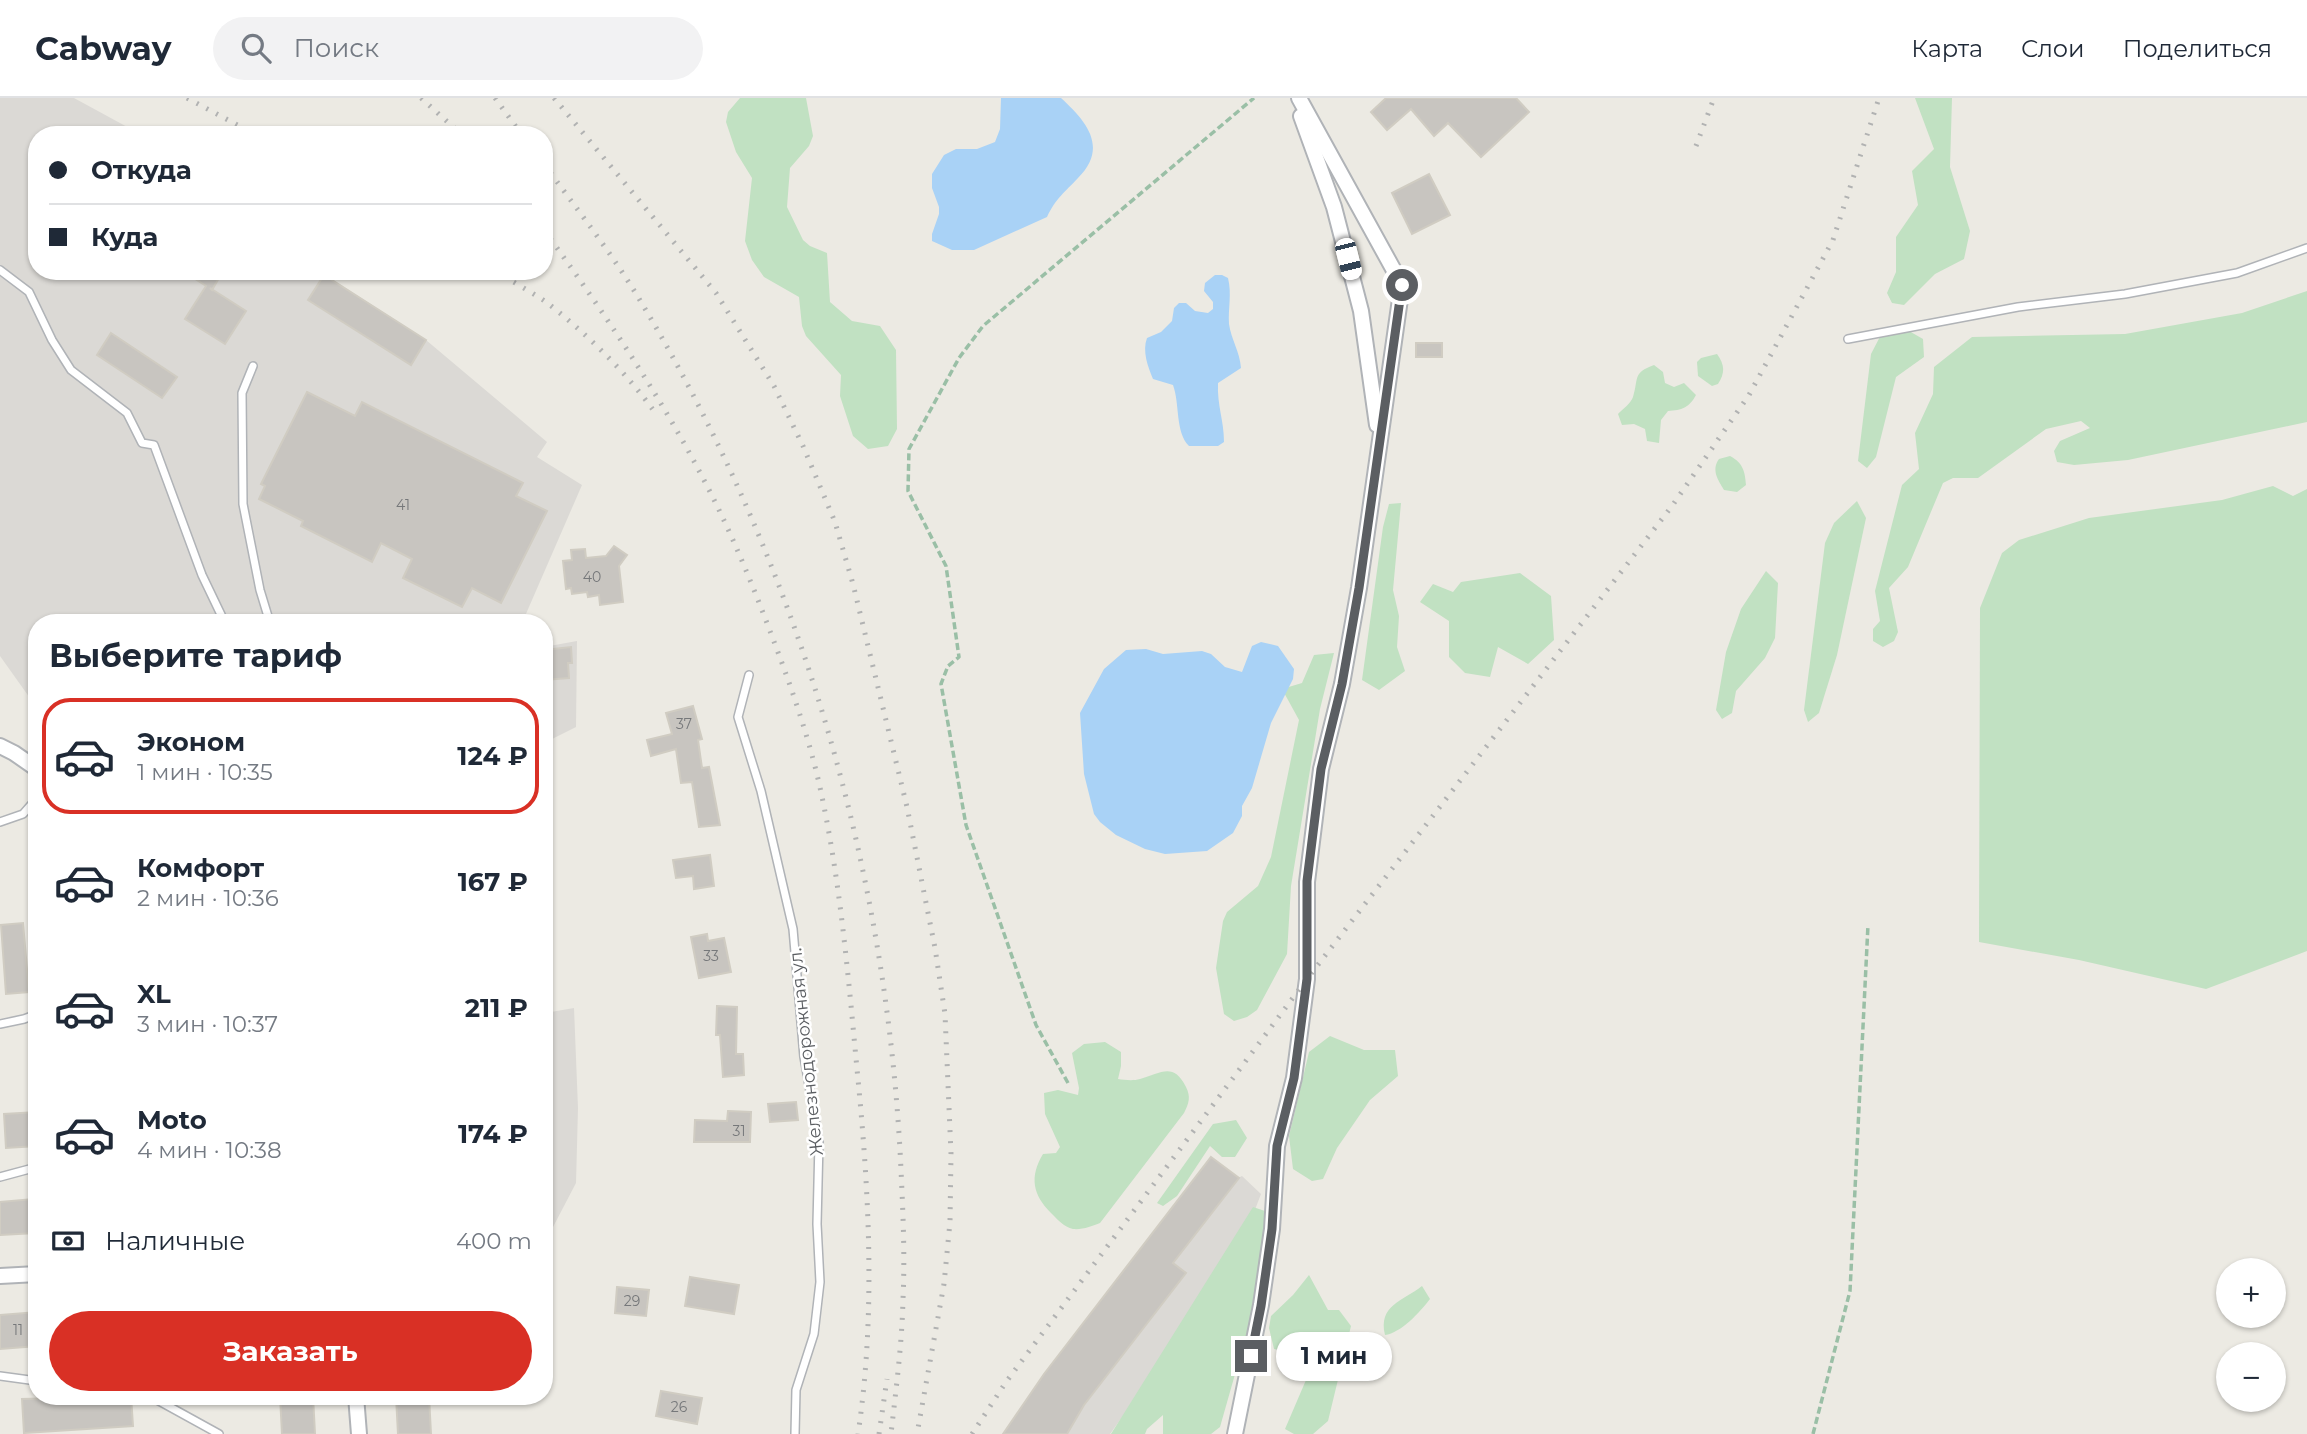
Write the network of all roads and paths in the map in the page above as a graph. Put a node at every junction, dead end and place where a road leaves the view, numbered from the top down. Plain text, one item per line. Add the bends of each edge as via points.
1 (1254, 98) edge
2 (1296, 98) edge
3 (2307, 248) edge
4 (0, 270) edge
5 (1849, 339) dead end
6 (253, 366) dead end
7 (1379, 444) junction
8 (221, 614) edge
9 (267, 614) edge
10 (748, 675) dead end
11 (0, 746) edge
12 (28, 762) edge
13 (28, 808) edge
14 (0, 822) edge
15 (1868, 925) dead end
16 (28, 1017) edge
17 (0, 1024) edge
18 (1068, 1083) dead end
19 (28, 1169) edge
20 (0, 1177) edge
21 (28, 1274) edge
22 (0, 1276) edge
23 (0, 1376) edge
24 (28, 1380) edge
25 (166, 1405) edge
26 (357, 1405) edge
27 (219, 1434) edge
28 (359, 1434) edge
29 (795, 1434) edge
30 (1235, 1434) edge
31 (1813, 1434) edge

1 - 18 path via 984,326 959,358 909,449 908,491 946,566 959,657 948,666 941,684 966,825 1036,1025
2 - 7 street via 1334,207 1361,311
2 - 7 street via 1402,285
3 - 5 lane via 2237,273
4 - 8 lane via 29,292 71,370 127,413 142,443 155,445
6 - 9 lane via 242,393 243,504
7 - 30 street via 1342,684 1321,769 1307,881 1307,979 1294,1078 1277,1146 1261,1306
10 - 29 lane, Железнодорожная ул. via 738,717 761,791 793,929 804,1057 819,1142 820,1282 814,1334 796,1390
11 - 12 street
13 - 14 lane
15 - 31 path via 1850,1291
16 - 17 lane
19 - 20 lane
21 - 22 street
23 - 24 lane
25 - 27 lane
26 - 28 street

